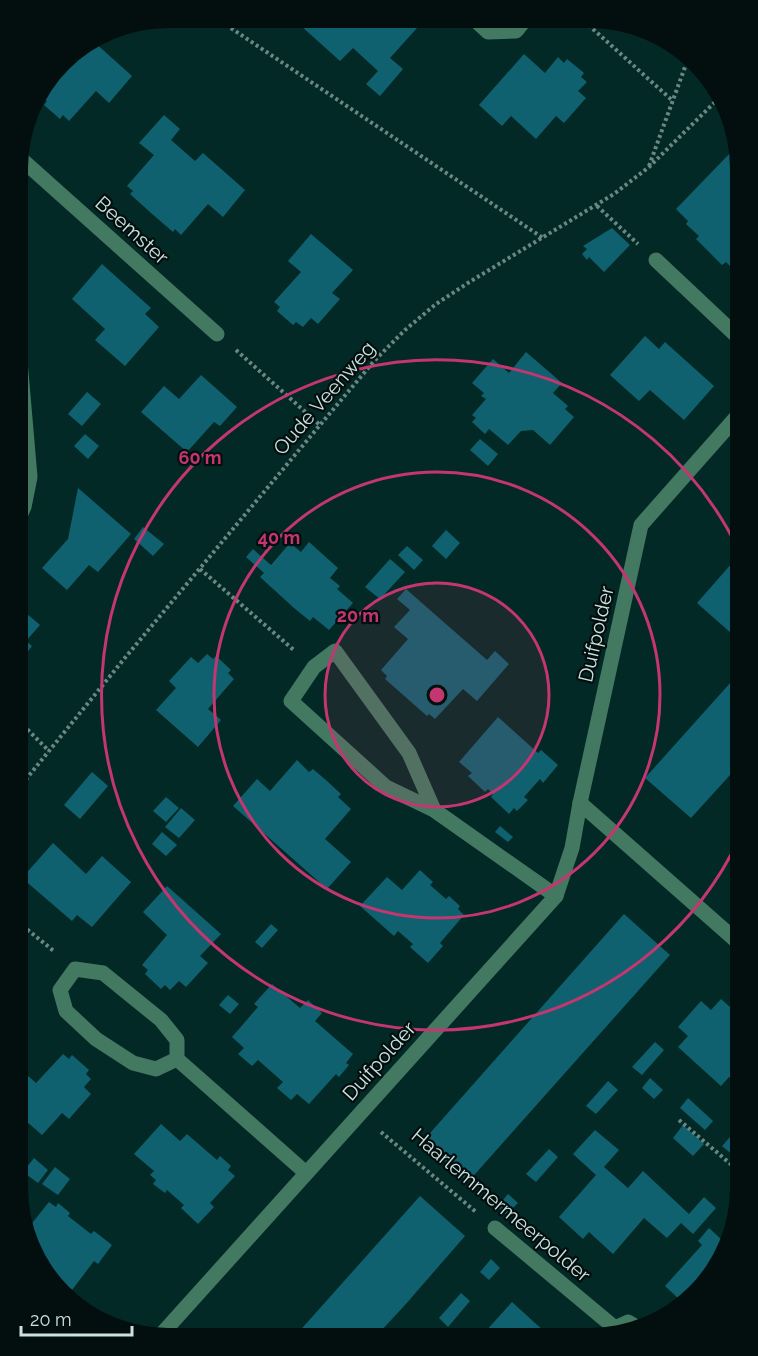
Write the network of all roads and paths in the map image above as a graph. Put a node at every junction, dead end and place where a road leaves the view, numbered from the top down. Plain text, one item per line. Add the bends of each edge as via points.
1 (231, 28) edge
2 (484, 28) edge
3 (519, 28) edge
4 (592, 28) edge
5 (685, 66) edge
6 (673, 101) junction
7 (713, 104) edge
8 (28, 165) edge
9 (649, 167) junction
10 (597, 206) junction
11 (543, 238) junction
12 (656, 260) joint
13 (730, 329) edge
14 (217, 334) joint
15 (320, 425) junction
16 (730, 425) edge
17 (28, 454) edge
18 (28, 487) edge
19 (200, 569) junction
20 (314, 667) junction
21 (28, 730) edge
22 (49, 751) junction
23 (28, 777) edge
24 (580, 803) junction
25 (434, 810) junction
26 (556, 896) junction
27 (28, 930) edge
28 (729, 935) edge
29 (75, 969) junction
30 (177, 1059) junction
31 (359, 1114) junction
32 (679, 1120) dead end
33 (729, 1163) edge
34 (306, 1173) junction
35 (495, 1228) joint
36 (611, 1326) edge
37 (166, 1328) edge

1 - 11 path
2 - 3 street via 488,32 516,32
4 - 6 path
5 - 6 path
6 - 9 path
7 - 9 path, Oude Veenweg
8 - 14 street, Beemster
9 - 10 path, Oude Veenweg
10 - 11 path, Oude Veenweg
10 - 12 path
11 - 15 path, Oude Veenweg via 436,304 375,360
12 - 13 street
14 - 15 path
15 - 19 path, Oude Veenweg
16 - 24 street, Duifpolder via 641,525
17 - 18 street
19 - 20 path
19 - 22 path, Oude Veenweg
20 - 25 street via 335,651 409,753
20 - 25 street via 291,701 386,787
21 - 22 path
22 - 23 path, Oude Veenweg
24 - 26 street, Duifpolder via 572,848
24 - 28 street
25 - 26 street
26 - 31 street, Duifpolder
27 - 29 path
29 - 30 street via 103,973 162,1020 177,1040
29 - 30 street via 60,990 66,1011 96,1039 133,1063 156,1068
30 - 34 street
31 - 34 street, Duifpolder
31 - 35 path, Haarlemmermeerpolder
32 - 33 path
34 - 37 street, Duifpolder
35 - 36 street, Haarlemmermeerpolder

